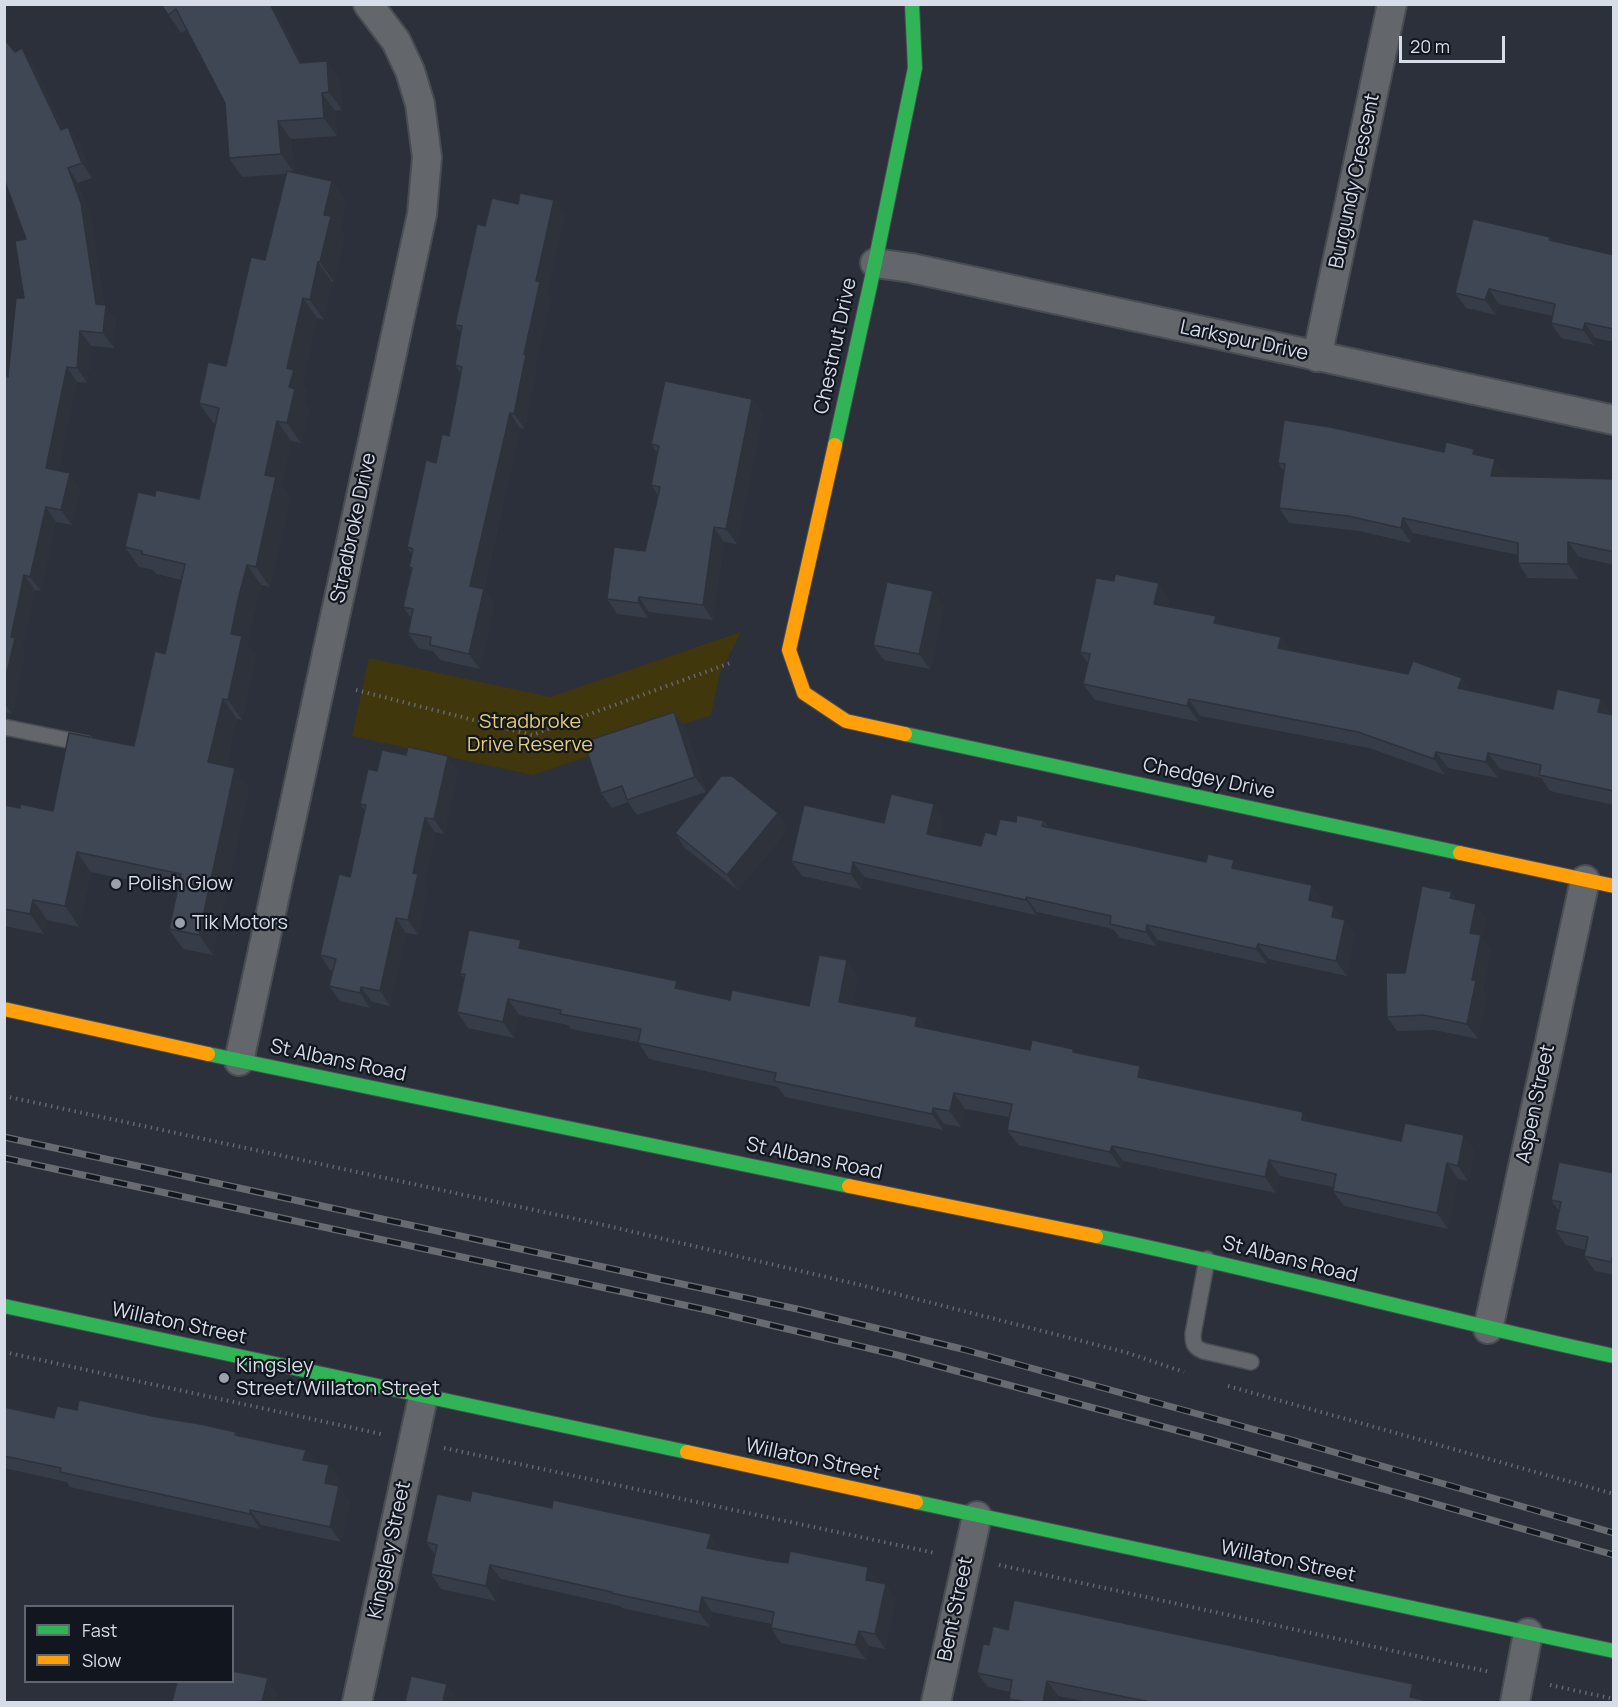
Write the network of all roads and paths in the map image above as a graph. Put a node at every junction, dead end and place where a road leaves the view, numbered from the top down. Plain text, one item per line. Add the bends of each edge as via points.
1 (368, 4) edge
2 (912, 4) edge
3 (1392, 4) edge
4 (874, 263) junction
5 (1317, 357) junction
6 (1614, 420) edge
7 (733, 662) dead end
8 (357, 690) dead end
9 (804, 693) joint
10 (4, 727) edge
11 (104, 747) edge
12 (1585, 880) junction
13 (1614, 885) edge
14 (4, 1009) edge
15 (239, 1061) junction
16 (4, 1096) edge
17 (1207, 1259) junction
18 (4, 1306) edge
19 (1488, 1329) junction
20 (4, 1352) edge
21 (1614, 1356) edge
22 (1251, 1362) dead end
23 (1188, 1373) dead end
24 (1219, 1383) dead end
25 (423, 1397) junction
26 (412, 1443) junction
27 (1614, 1494) edge
28 (977, 1515) junction
29 (967, 1558) junction
30 (1528, 1633) junction
31 (1614, 1651) edge
32 (1517, 1691) edge
33 (1614, 1699) edge
34 (357, 1702) edge
35 (936, 1702) edge

1 - 15 street, Stradbroke Drive via 396,41 420,104 427,157 422,214
2 - 4 street, Chestnut Drive via 915,68
3 - 5 street, Burgundy Crescent
4 - 5 street, Larkspur Drive
4 - 9 street, Chestnut Drive via 789,650
5 - 6 street, Larkspur Drive
7 - 8 path via 532,735
9 - 12 street, Chedgey Drive via 846,721
10 - 11 lane
12 - 13 street, Chedgey Drive
12 - 19 street, Aspen Street
14 - 15 street, St Albans Road
15 - 17 street, St Albans Road
16 - 23 path via 604,1225 869,1287 1125,1352
17 - 19 street, St Albans Road
17 - 22 lane via 1193,1344 1203,1351
18 - 25 street, Willaton Street
19 - 21 street, St Albans Road
20 - 26 path
24 - 27 path
25 - 26 street, Kingsley Street
25 - 28 street, Willaton Street
26 - 29 path
26 - 34 street, Kingsley Street
28 - 29 street, Bent Street
28 - 30 street, Willaton Street
29 - 32 path
29 - 35 street, Bent Street
30 - 31 street, Willaton Street
30 - 32 street
32 - 33 path

